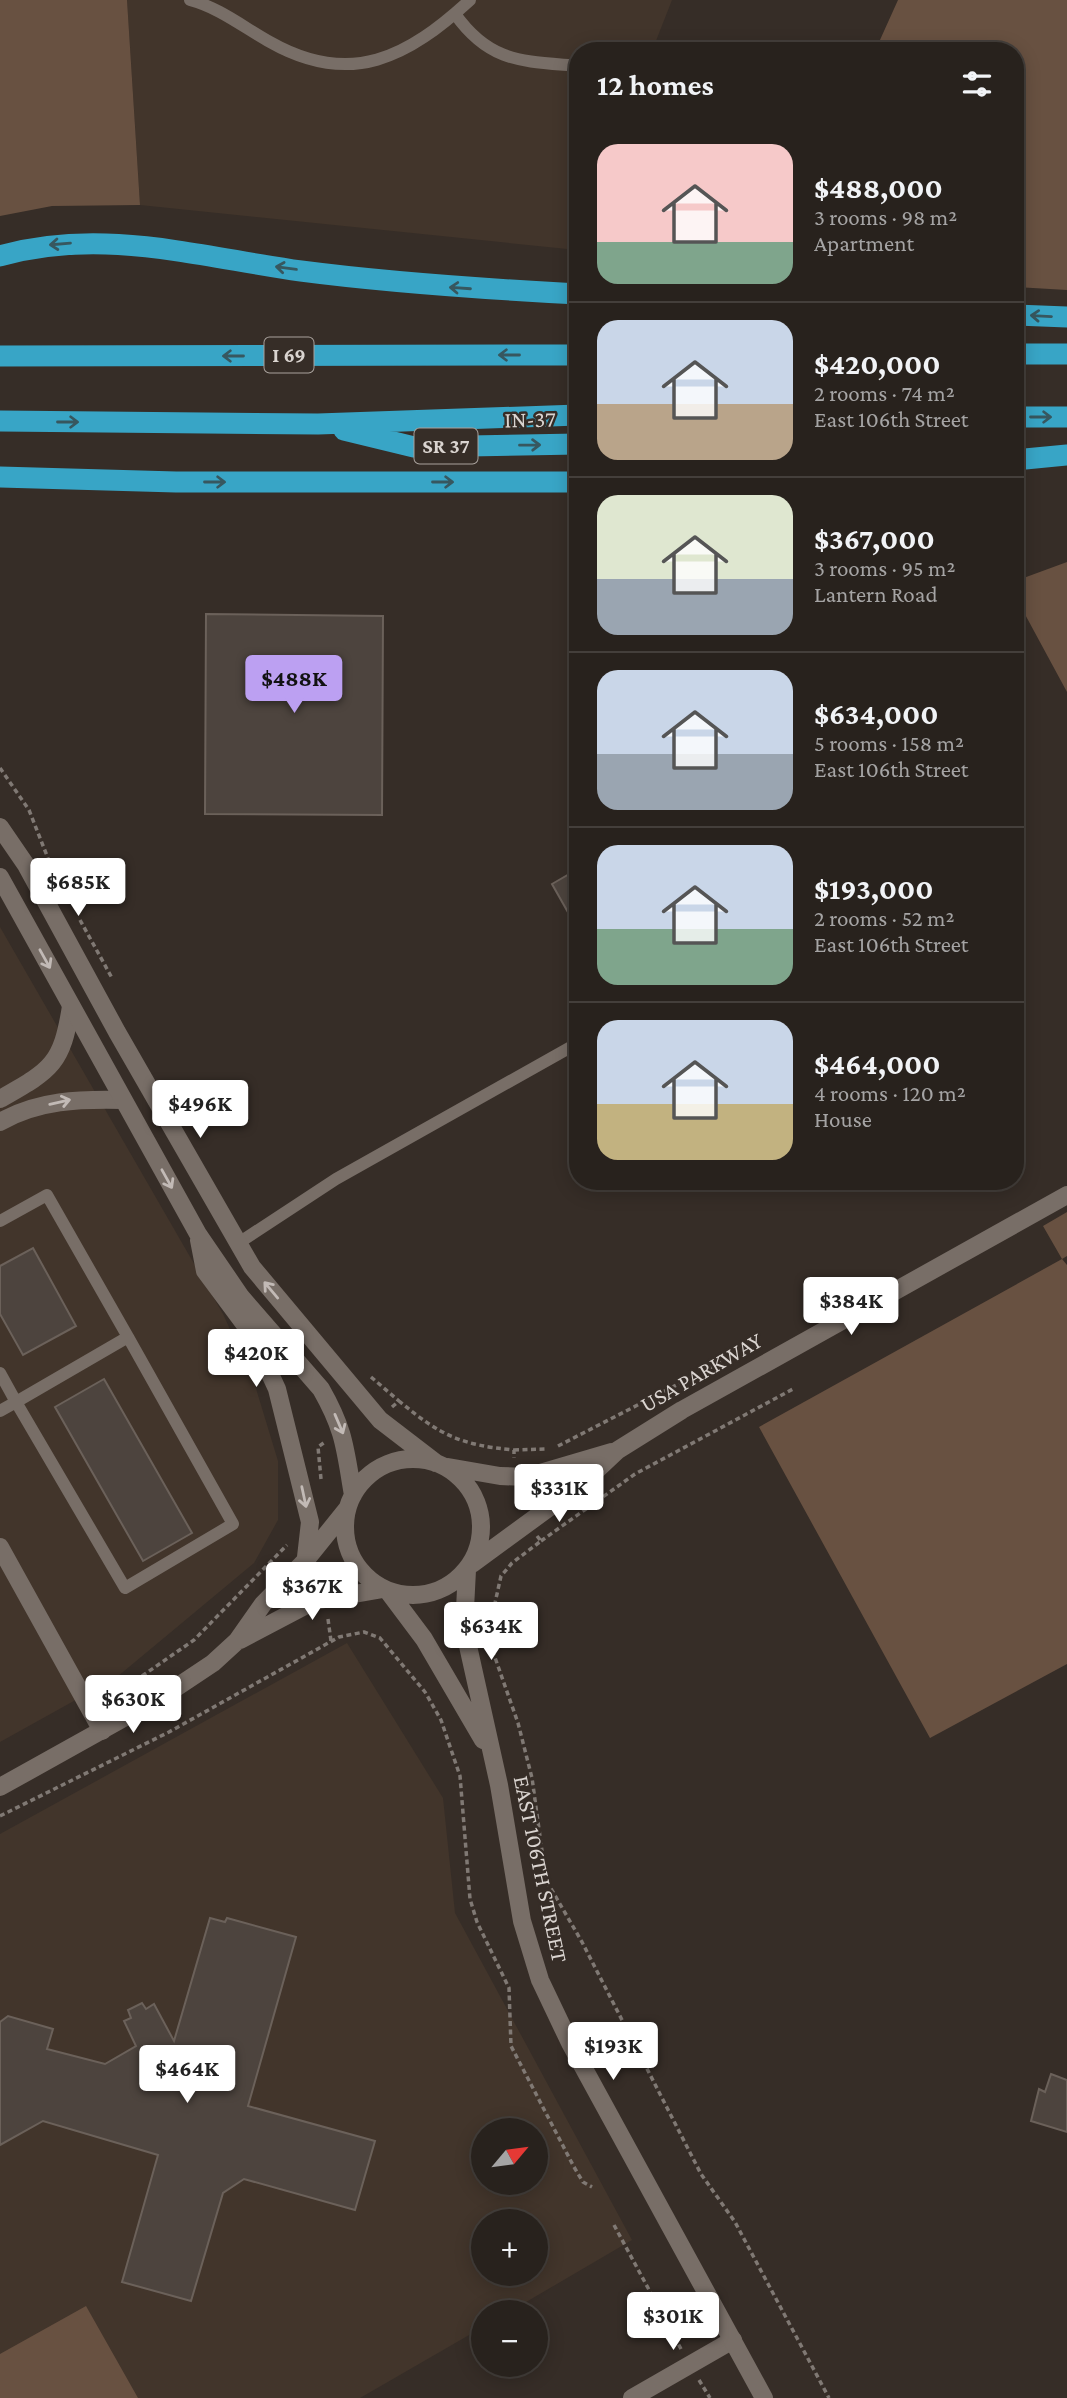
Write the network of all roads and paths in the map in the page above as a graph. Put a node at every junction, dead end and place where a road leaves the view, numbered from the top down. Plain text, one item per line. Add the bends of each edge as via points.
1 (190, 0) edge
2 (470, 0) edge
3 (210, 3) edge
4 (455, 14) junction
5 (569, 65) edge
6 (0, 256) edge
7 (569, 293) edge
8 (1024, 315) edge
9 (1067, 317) edge
10 (1024, 354) edge
11 (1067, 354) edge
12 (569, 355) edge
13 (0, 356) edge
14 (569, 415) edge
15 (1024, 417) edge
16 (1067, 417) edge
17 (0, 421) edge
18 (318, 424) junction
19 (569, 444) edge
20 (1024, 449) edge
21 (1067, 453) edge
22 (1024, 459) edge
23 (0, 477) edge
24 (176, 482) junction
25 (569, 482) edge
26 (0, 490) edge
27 (0, 768) edge
28 (0, 827) edge
29 (0, 877) edge
30 (56, 877) dead end
31 (75, 911) dead end
32 (117, 987) dead end
33 (71, 1006) junction
34 (569, 1048) edge
35 (0, 1099) edge
36 (123, 1100) junction
37 (0, 1122) edge
38 (1067, 1195) edge
39 (0, 1221) edge
40 (198, 1234) junction
41 (237, 1244) junction
42 (128, 1337) junction
43 (727, 1359) dead end
44 (367, 1372) dead end
45 (0, 1373) edge
46 (793, 1389) dead end
47 (399, 1401) junction
48 (16, 1402) junction
49 (391, 1409) dead end
50 (0, 1412) edge
51 (329, 1441) dead end
52 (514, 1450) junction
53 (618, 1450) junction
54 (514, 1462) dead end
55 (439, 1464) junction
56 (318, 1483) dead end
57 (350, 1502) junction
58 (535, 1532) dead end
59 (541, 1541) junction
60 (287, 1545) dead end
61 (0, 1547) edge
62 (305, 1561) junction
63 (469, 1567) junction
64 (385, 1590) junction
65 (328, 1616) dead end
66 (331, 1641) junction
67 (237, 1642) junction
68 (142, 1676) dead end
69 (102, 1731) junction
70 (492, 1756) junction
71 (0, 1787) edge
72 (0, 1816) edge
73 (592, 2187) dead end
74 (614, 2225) dead end
75 (733, 2340) junction
76 (690, 2365) junction
77 (632, 2398) edge
78 (710, 2398) edge
79 (764, 2398) edge
80 (829, 2398) edge

1 - 3 lane
2 - 4 lane
3 - 4 lane via 271,43 312,62 355,65 402,52
4 - 5 lane via 470,35 494,53 521,61
7 -> 6 highway via 353,277 118,243 53,244
9 -> 8 highway
10 - 11 highway
12 -> 13 highway, I 69
14 - 18 highway
15 -> 16 highway
17 -> 18 highway
18 -> 19 highway, IN-37 / SR 37 via 414,447
20 - 21 highway
21 - 22 highway
23 - 24 highway
24 -> 25 highway
24 - 26 highway
27 - 30 path via 29,810
28 - 41 main road via 26,865
29 -> 33 main road
31 - 32 path
33 - 35 main road via 60,1055 51,1066
33 - 36 main road
34 - 41 lane via 336,1179
37 -> 36 main road via 17,1112 74,1099
36 -> 40 main road
38 - 53 main road, USA PARKWAY via 682,1409
39 - 42 lane via 47,1195
40 -> 57 main road via 241,1297 321,1389 341,1426
40 -> 62 main road via 205,1271 251,1333 280,1398 310,1522
55 -> 41 main road via 380,1420
42 - 48 lane
42 - 48 lane via 233,1524 125,1588
43 - 52 path via 559,1446
44 - 47 path
45 - 48 lane
46 - 59 path via 635,1474
47 - 49 path
47 - 52 path via 444,1435
48 - 50 lane
51 - 56 path via 318,1447
52 - 54 path
53 - 55 main road, USA PARKWAY via 527,1477
53 - 63 main road, USA PARKWAY via 584,1482
55 - 57 main road via 412,1459 388,1463 368,1476
55 - 63 main road via 461,1478 479,1508 482,1531
57 - 62 main road
57 - 64 main road via 345,1532 351,1555 364,1574
58 - 59 path
59 - 80 path via 501,1576 489,1630 531,1778 546,1880 701,2174 735,2222
60 - 68 path via 194,1640
61 - 69 main road
62 - 67 main road via 263,1605
63 - 64 main road via 448,1587 425,1595
63 - 70 main road, EAST 106TH STREET via 464,1628
64 - 67 main road via 314,1601
64 - 70 main road, EAST 106TH STREET via 424,1639
65 - 66 path
66 - 72 path via 169,1732
66 - 73 path via 356,1632 380,1637 425,1692 441,1720 460,1776 470,1899 509,1987 511,2046 574,2167
67 - 69 main road via 186,1682
69 - 71 main road
70 - 75 main road, EAST 106TH STREET via 522,1921 540,1980
74 - 76 path
75 - 76 main road
75 - 79 main road, EAST 106TH STREET
76 - 77 main road
76 - 78 path

